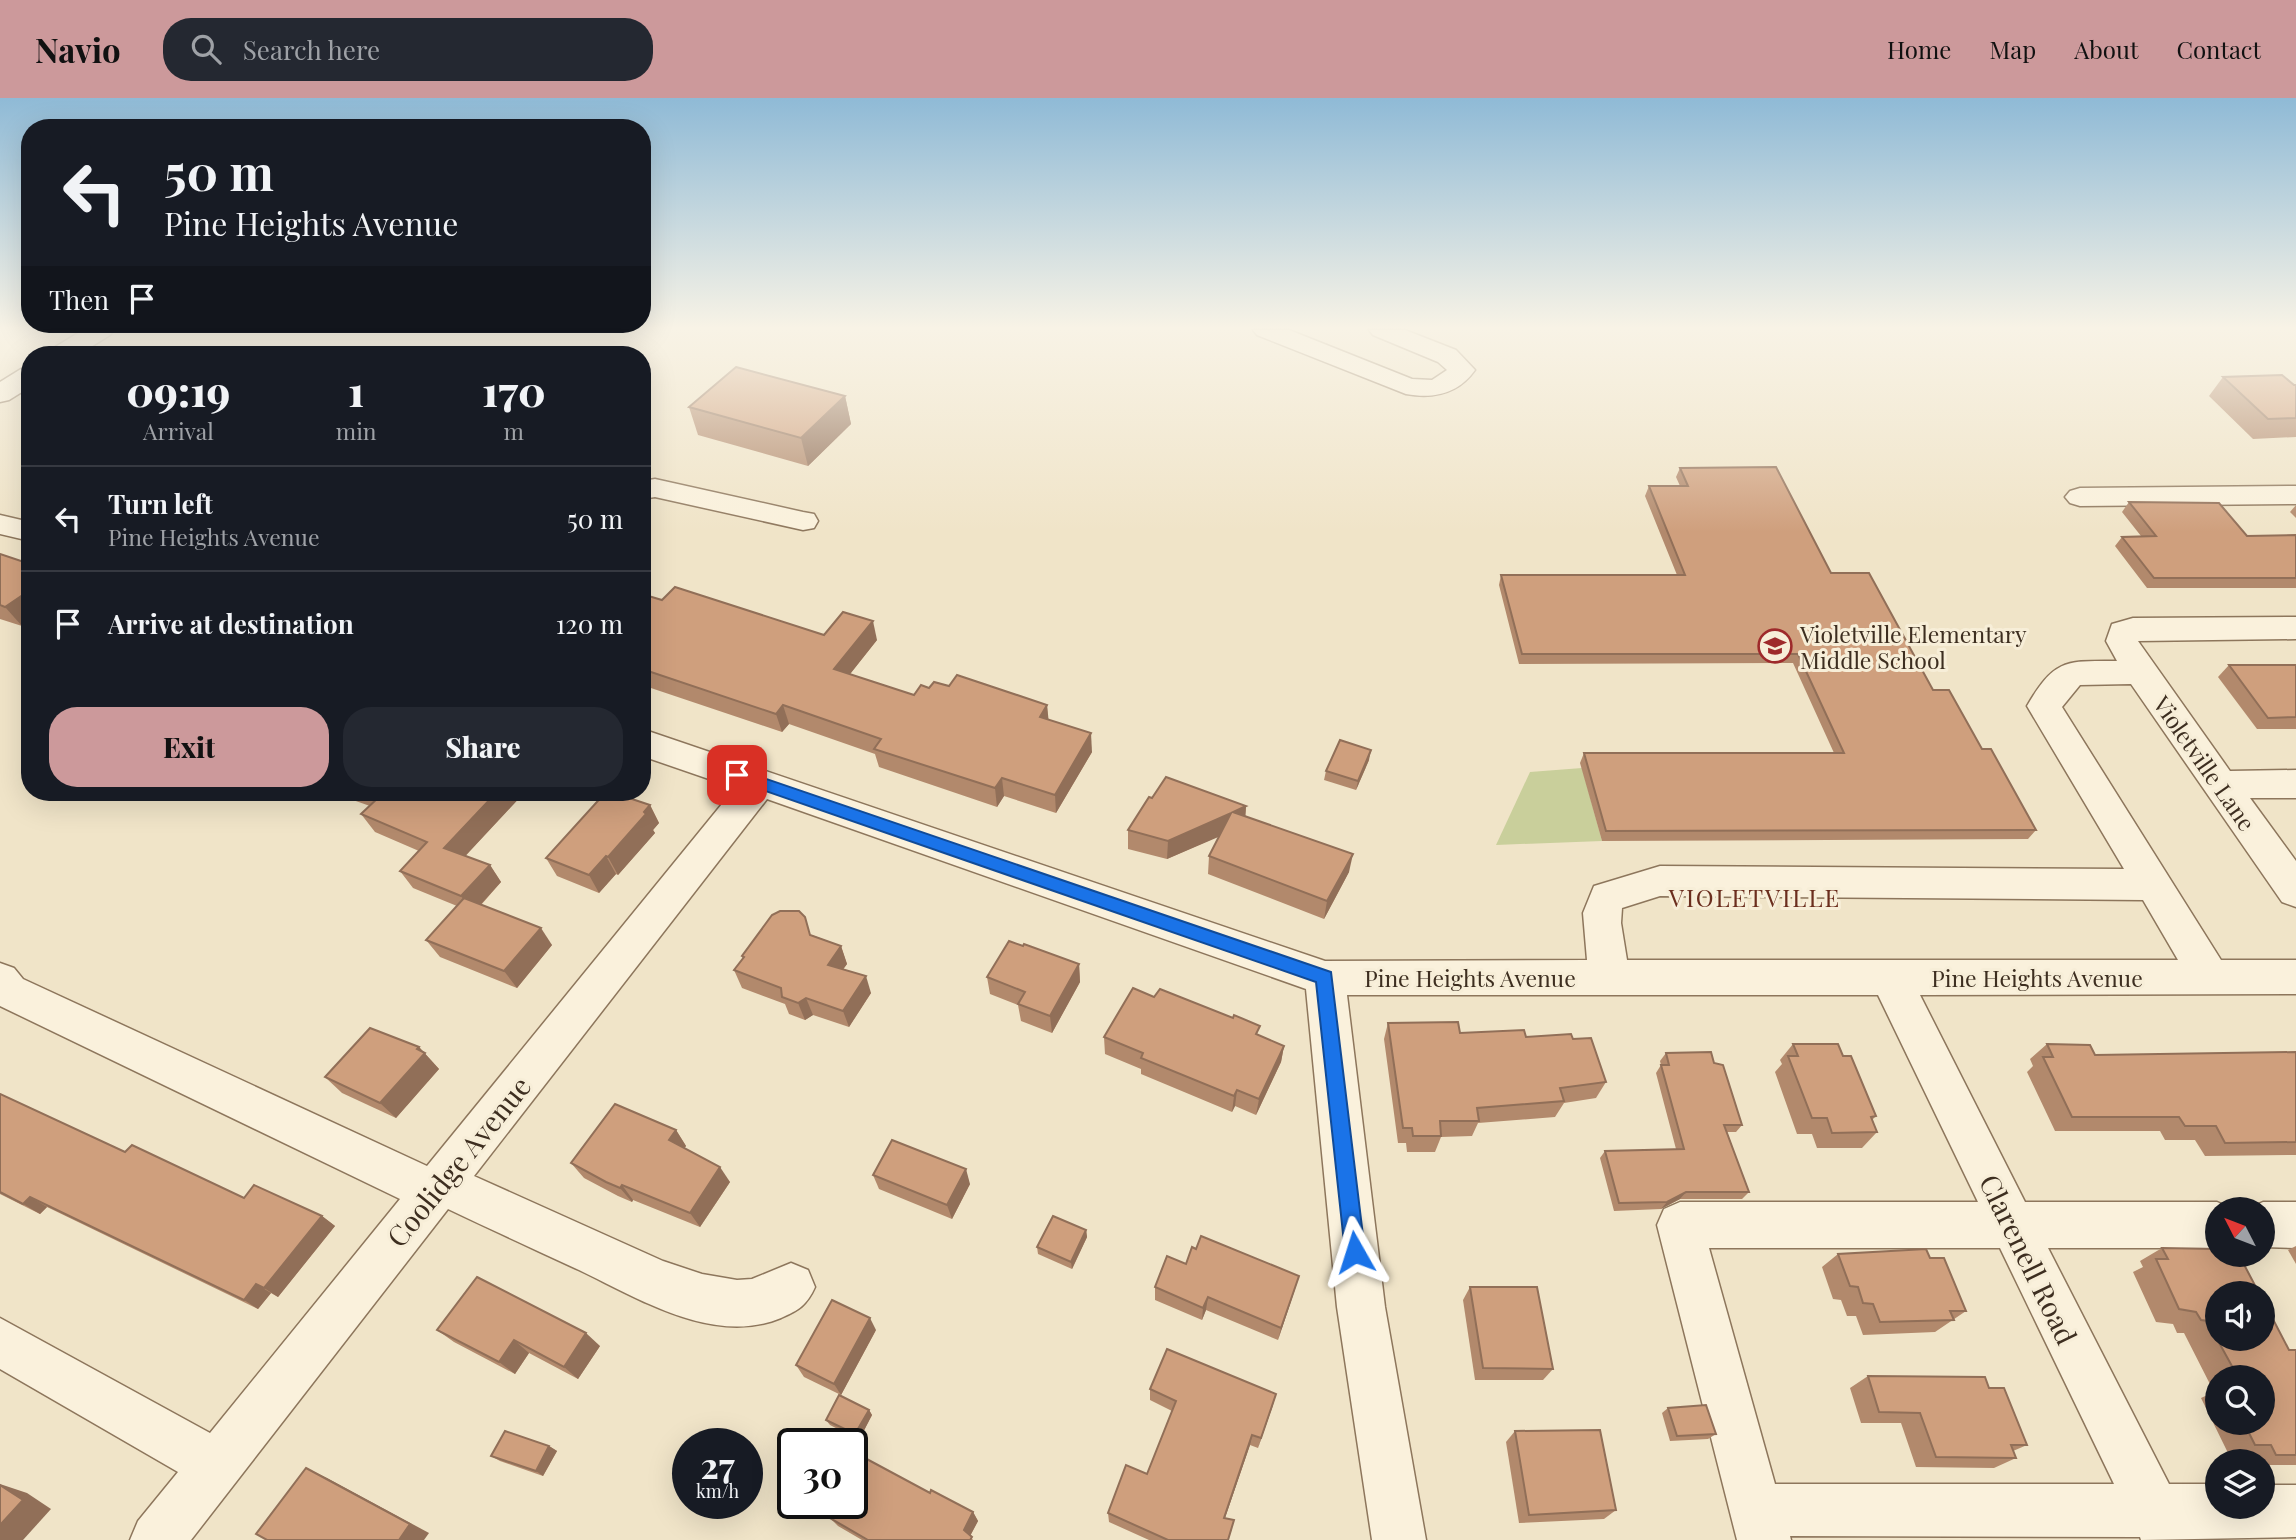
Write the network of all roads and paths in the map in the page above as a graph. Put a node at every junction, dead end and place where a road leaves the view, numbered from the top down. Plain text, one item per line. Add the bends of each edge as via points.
1 (651, 489) edge
2 (2296, 495) edge
3 (2080, 497) dead end
4 (803, 521) dead end
5 (0, 524) edge
6 (21, 530) edge
7 (2296, 628) edge
8 (2140, 672) junction
9 (651, 745) edge
10 (760, 783) junction
11 (2296, 784) edge
12 (2220, 785) junction
13 (2154, 885) junction
14 (2296, 891) edge
15 (1610, 977) junction
16 (1890, 977) junction
17 (2210, 977) junction
18 (2296, 977) edge
19 (1325, 978) junction
20 (0, 980) edge
21 (438, 1187) junction
22 (2013, 1225) junction
23 (2205, 1225) edge
24 (2275, 1225) edge
25 (2296, 1225) edge
26 (791, 1287) dead end
27 (0, 1342) edge
28 (216, 1465) junction
29 (2296, 1511) edge
30 (1760, 1525) edge
31 (2162, 1526) edge
32 (157, 1540) edge
33 (1399, 1540) edge

1 - 4 street
2 - 3 street
5 - 6 street
7 - 8 street, Violetville Lane via 2123,632 2122,641
8 - 12 street, Violetville Lane
8 - 13 street via 2071,673 2044,706
9 - 10 street, Pine Heights Avenue
10 - 19 street, Pine Heights Avenue
10 - 21 street, Coolidge Avenue
11 - 12 street
12 - 14 street, Violetville Lane
13 - 15 street via 1660,881 1604,901 1601,918
13 - 17 street
15 - 16 street, Pine Heights Avenue
15 - 19 street, Pine Heights Avenue
16 - 17 street, Pine Heights Avenue
16 - 22 street, Clarenell Road
17 - 18 street, Pine Heights Avenue
19 - 33 street via 1361,1307
20 - 21 street via 9,991
21 - 26 street via 693,1294 734,1304 754,1303
21 - 28 street, Coolidge Avenue
22 - 23 street
22 - 30 street via 1680,1225
22 - 31 street, Clarenell Road
24 - 25 street
27 - 28 street
28 - 32 street, Coolidge Avenue
29 - 31 street
30 - 31 street

